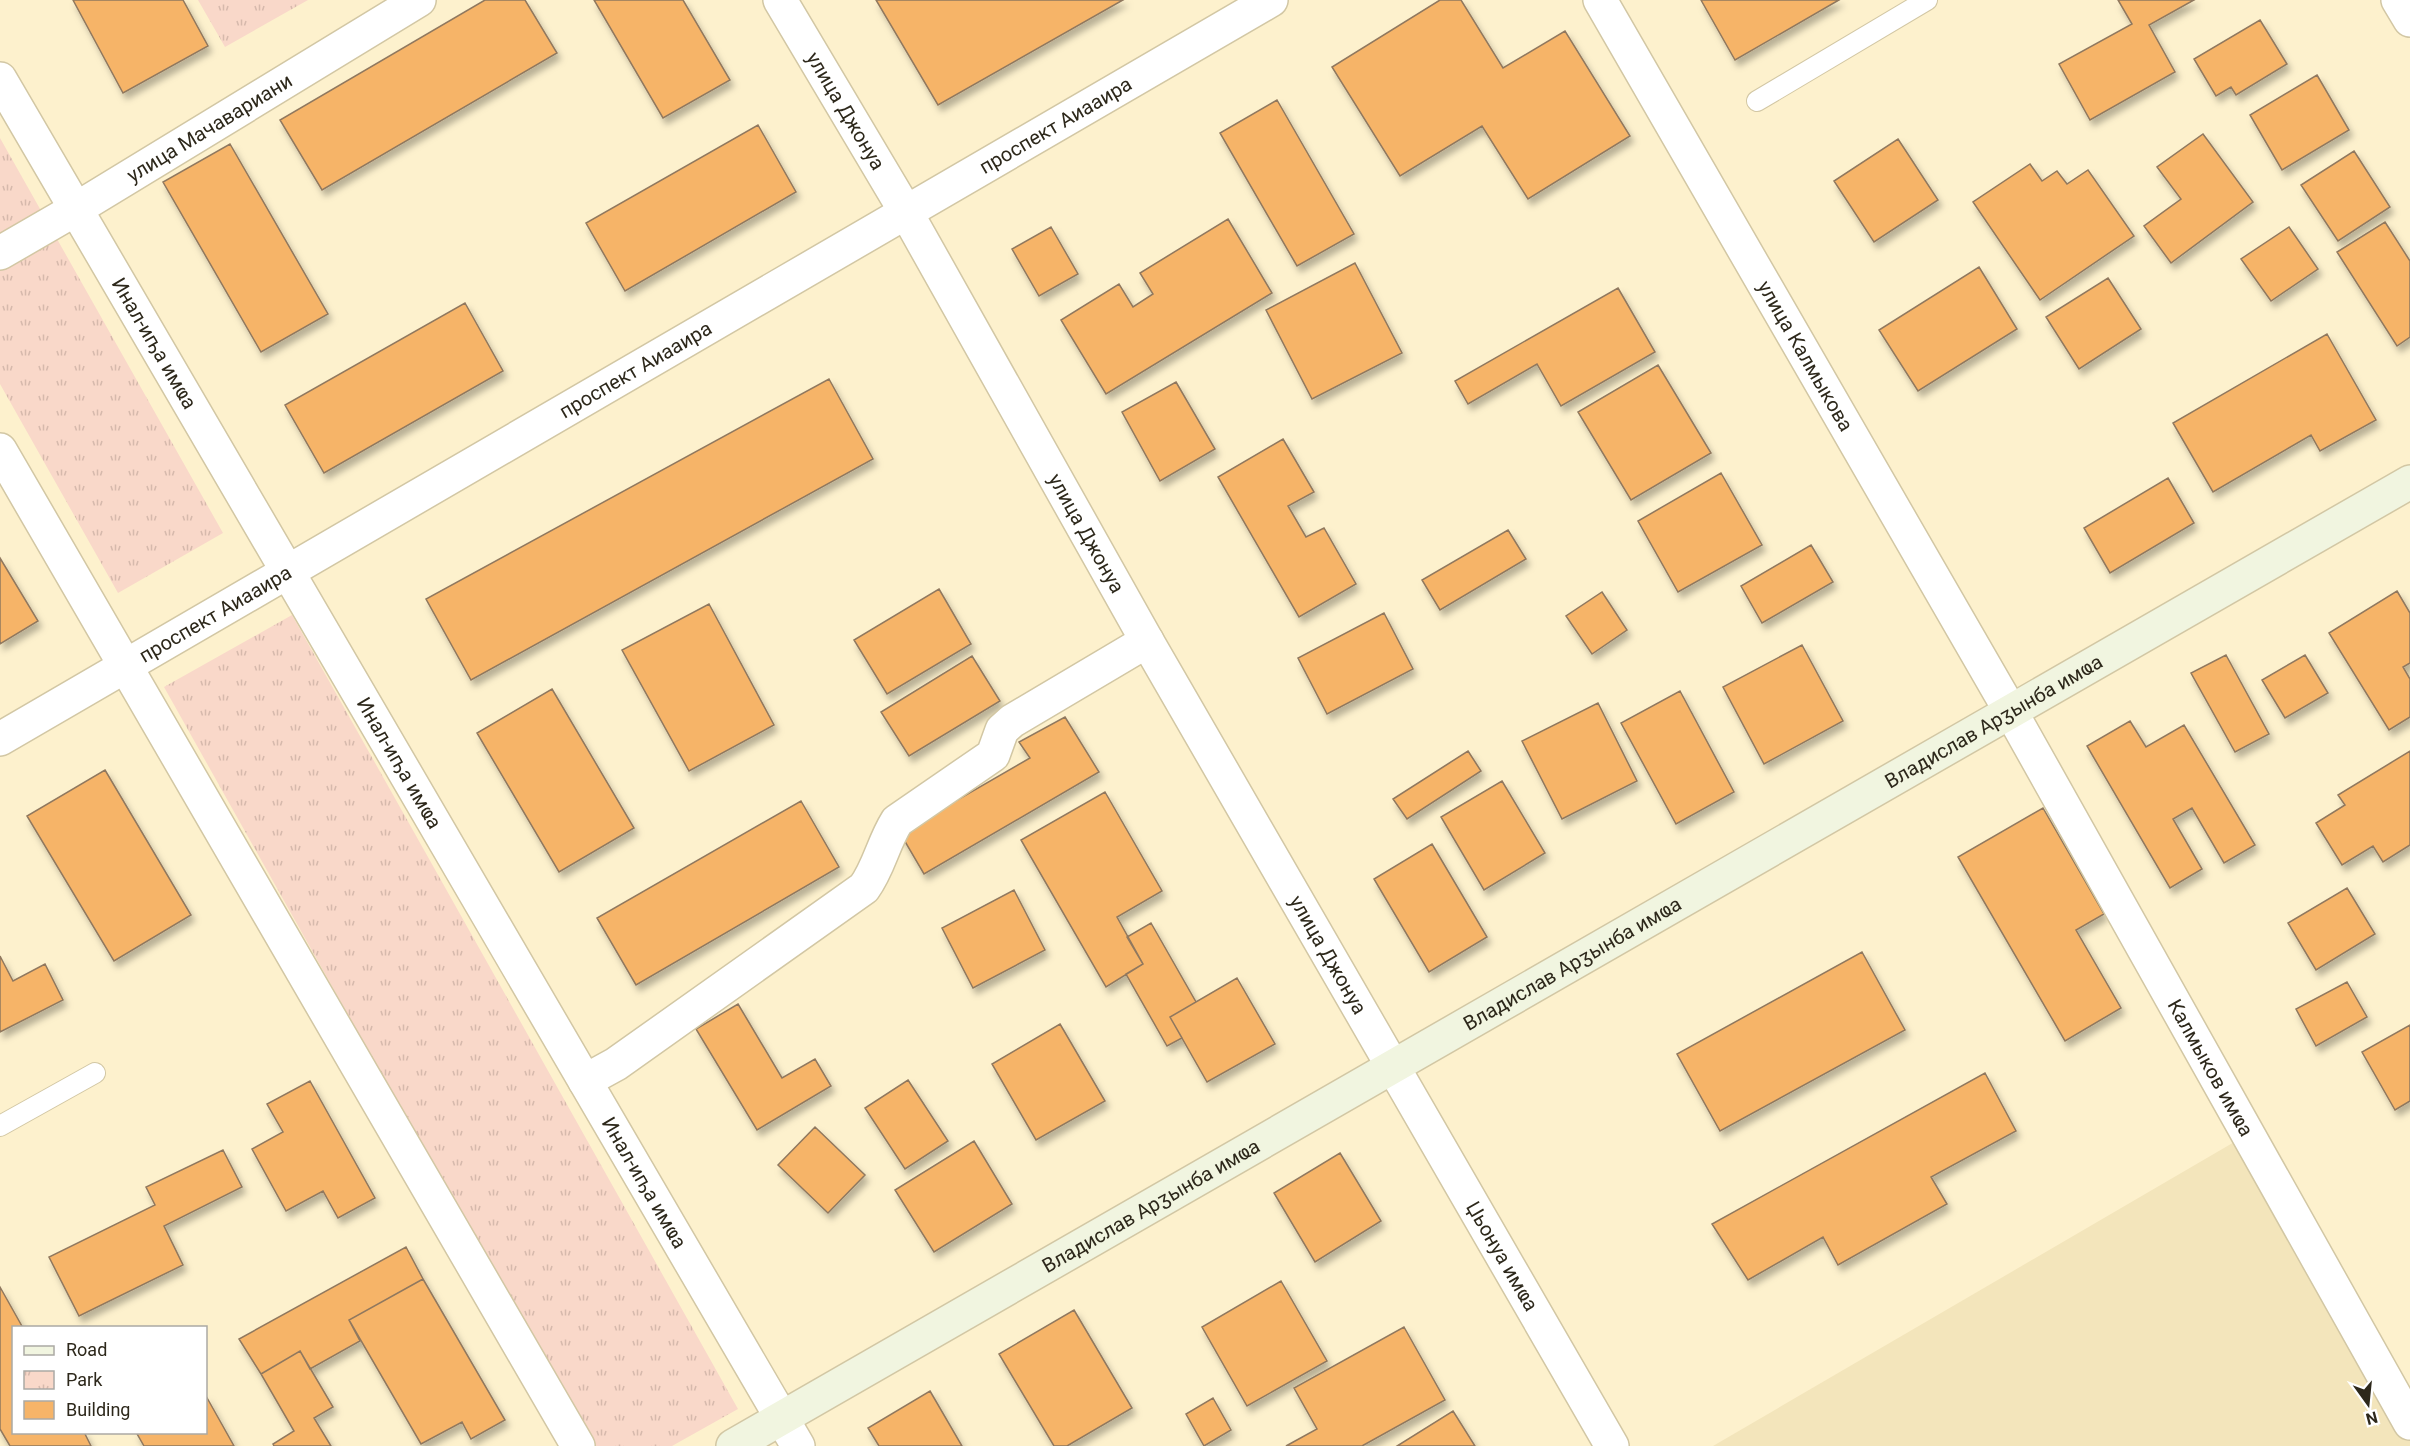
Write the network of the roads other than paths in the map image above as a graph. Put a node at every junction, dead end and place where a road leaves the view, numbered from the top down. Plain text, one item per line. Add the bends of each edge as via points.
1 (419, 0) edge
2 (780, 0) edge
3 (1271, 0) edge
4 (1600, 0) edge
5 (1927, 0) edge
6 (2398, 0) edge
7 (2410, 20) edge
8 (0, 79) edge
9 (1757, 101) dead end
10 (76, 209) junction
11 (906, 212) junction
12 (0, 253) edge
13 (0, 450) edge
14 (2410, 482) edge
15 (287, 572) junction
16 (1147, 641) junction
17 (125, 666) junction
18 (2011, 712) junction
19 (0, 739) edge
20 (1392, 1067) junction
21 (95, 1073) dead end
22 (585, 1081) junction
23 (0, 1126) edge
24 (781, 1418) junction
25 (2410, 1423) edge
26 (578, 1446) edge
27 (733, 1446) edge
28 (798, 1446) edge
29 (1612, 1446) edge

1 - 10 street, улица Мачавариани
2 - 11 street, улица Джонуа
3 - 11 street, проспект Аиааира
4 - 18 street, улица Калмыкова
5 - 9 lane
6 - 7 street
8 - 10 street, Инал-иҧа имҩа
10 - 12 street, улица Мачавариани
10 - 15 street, Инал-иҧа имҩа
11 - 15 street, проспект Аиааира
11 - 16 street, улица Джонуа
13 - 17 street
14 - 18 main road, Владислав Арӡынба имҩа
15 - 17 street, проспект Аиааира
15 - 22 street, Инал-иҧа имҩа
16 - 20 street, улица Джонуа
16 - 22 street via 1012,721 1002,730 993,755 897,821 864,888 616,1064
17 - 19 street, проспект Аиааира
17 - 26 street
18 - 20 main road, Владислав Арӡынба имҩа
18 - 25 street, Калмыков имҩа
20 - 24 main road, Владислав Арӡынба имҩа
20 - 29 street, Џьонуа имҩа
21 - 23 lane
22 - 24 street, Инал-иҧа имҩа
24 - 27 main road, Владислав Арӡынба имҩа
24 - 28 street, Инал-иҧа имҩа

